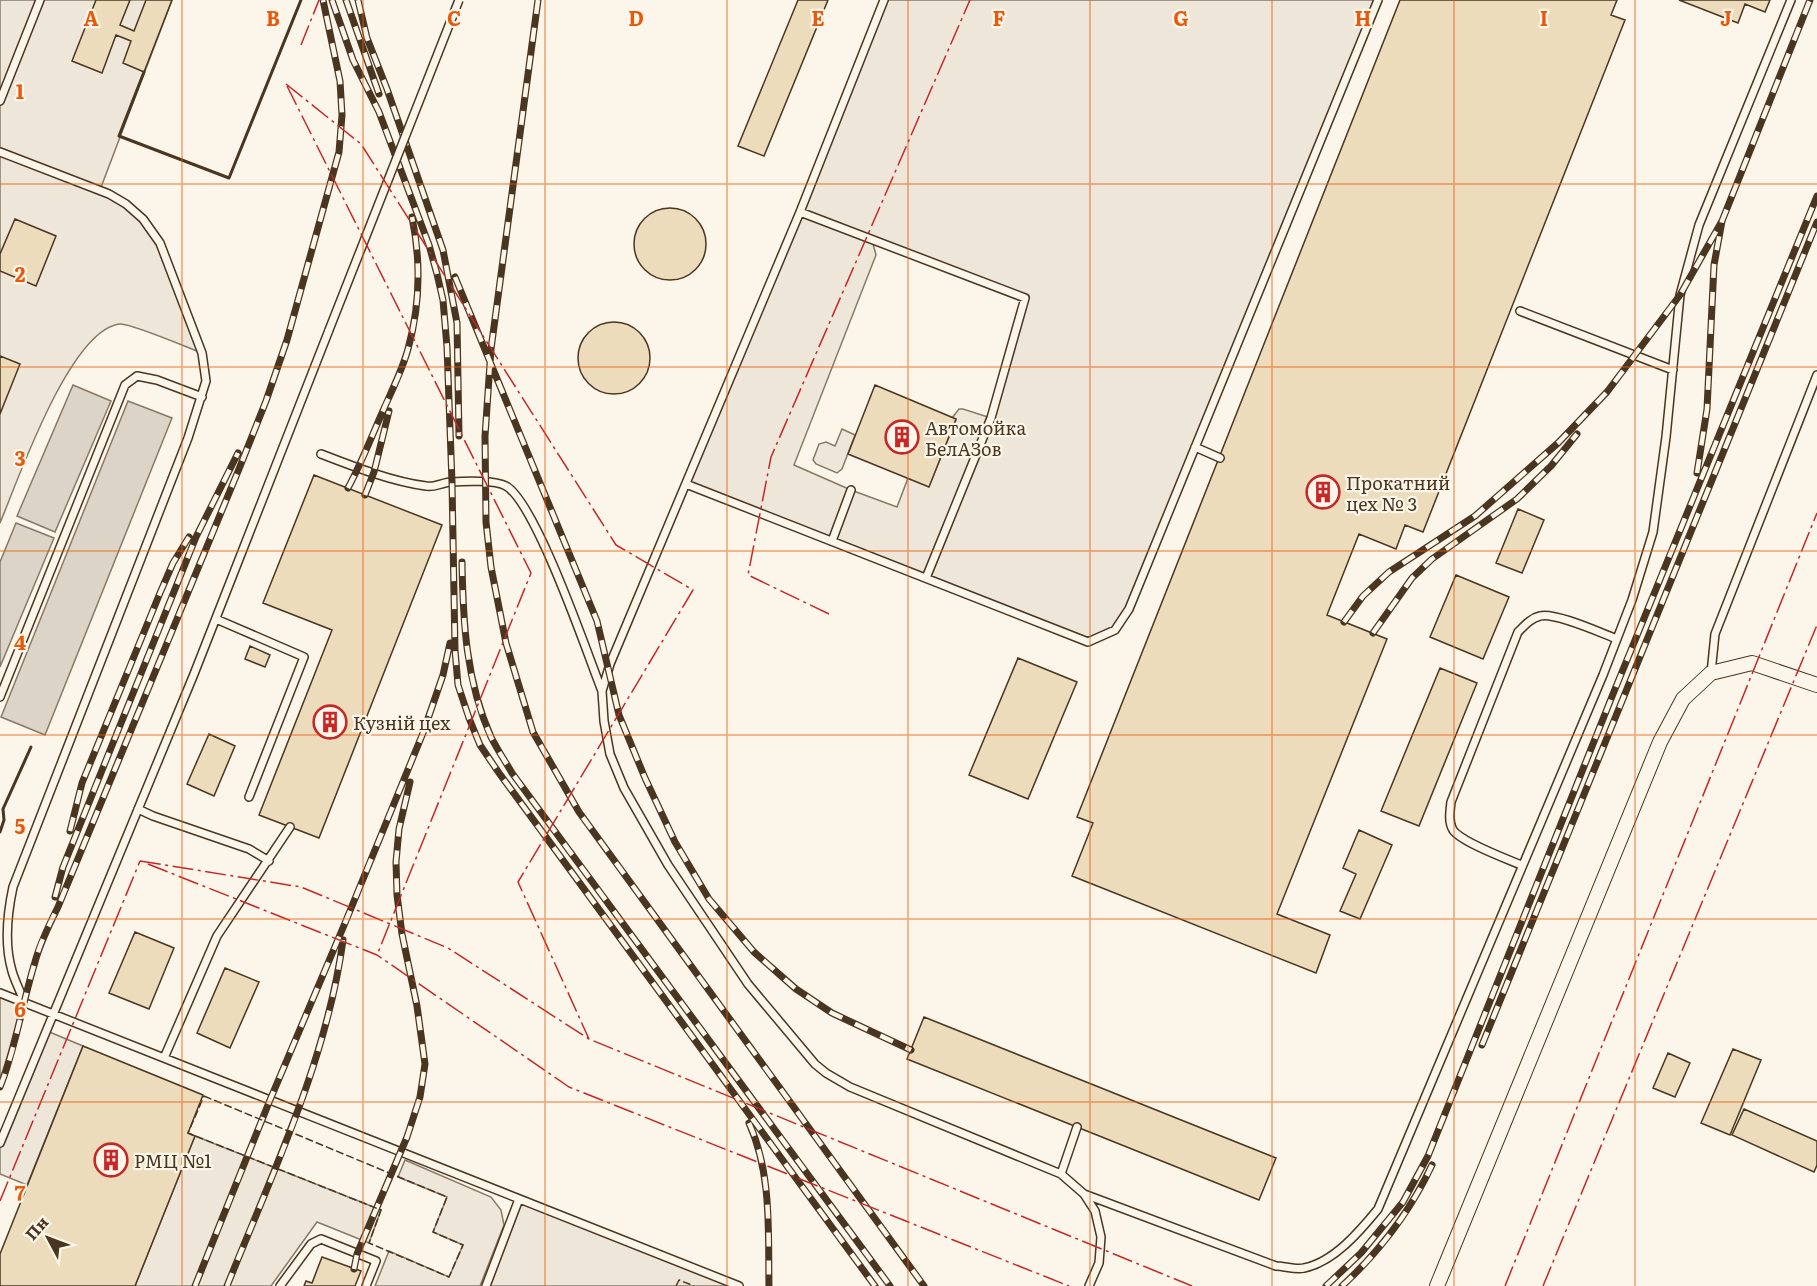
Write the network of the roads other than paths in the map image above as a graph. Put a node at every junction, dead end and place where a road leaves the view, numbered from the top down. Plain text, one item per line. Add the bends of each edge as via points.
1 (40, 0) edge
2 (459, 0) edge
3 (884, 0) edge
4 (1378, 0) edge
5 (1791, 0) edge
6 (0, 101) edge
7 (0, 152) edge
8 (800, 212) junction
9 (1520, 311) dead end
10 (1673, 370) junction
11 (1817, 375) edge
12 (202, 397) junction
13 (1195, 447) junction
14 (321, 454) dead end
15 (1220, 458) dead end
16 (686, 484) junction
17 (851, 490) dead end
18 (832, 542) junction
19 (926, 578) junction
20 (216, 619) junction
21 (1617, 639) junction
22 (1711, 673) junction
23 (1817, 685) edge
24 (602, 691) junction
25 (0, 697) edge
26 (249, 797) dead end
27 (138, 809) junction
28 (290, 827) dead end
29 (269, 861) junction
30 (1521, 866) junction
31 (0, 993) edge
32 (24, 1002) junction
33 (53, 1014) junction
34 (164, 1058) junction
35 (1077, 1127) dead end
36 (0, 1143) edge
37 (1061, 1174) junction
38 (1084, 1194) junction
39 (519, 1198) junction
40 (280, 1286) edge
41 (366, 1286) edge
42 (486, 1286) edge
43 (739, 1286) edge
44 (1089, 1286) edge
45 (1437, 1286) edge

1 - 6 lane
2 - 20 lane, bridge
3 - 8 lane
4 - 13 lane
5 - 10 lane via 1699,225 1680,295
7 - 12 lane via 109,195 143,219 160,243 202,353 206,381
8 - 16 lane
8 - 19 lane via 1025,298 991,418
9 - 10 lane
10 - 21 lane via 1653,532
11 - 22 lane via 1715,634
12 - 25 lane via 137,376 125,385
12 - 32 lane via 14,887 7,914 8,952
13 - 15 lane
13 - 19 lane via 1129,609 1115,630 1088,642
14 - 24 lane via 428,487 452,482 506,486 530,515
16 - 18 lane
16 - 24 lane
17 - 18 lane
18 - 19 lane
20 - 26 lane via 304,657
20 - 27 lane
21 - 30 lane
21 - 30 lane via 1542,615 1518,632 1451,802 1449,817 1453,830 1468,841
22 - 23 street via 1752,663
22 - 45 street via 1683,699 1660,742
24 - 37 lane via 610,754 651,836 748,984 815,1064 850,1087
27 - 29 lane via 249,849
27 - 33 lane
28 - 29 lane
29 - 34 lane via 217,936
30 - 38 lane via 1378,1209 1353,1239 1304,1269 1276,1266
31 - 32 lane
32 - 33 lane
33 - 34 lane
33 - 36 lane
34 - 39 lane
35 - 37 lane
37 - 38 lane
38 - 44 lane via 1095,1210 1101,1237 1099,1263
39 - 42 lane
39 - 43 lane
40 - 41 lane via 311,1244 321,1239 376,1261

